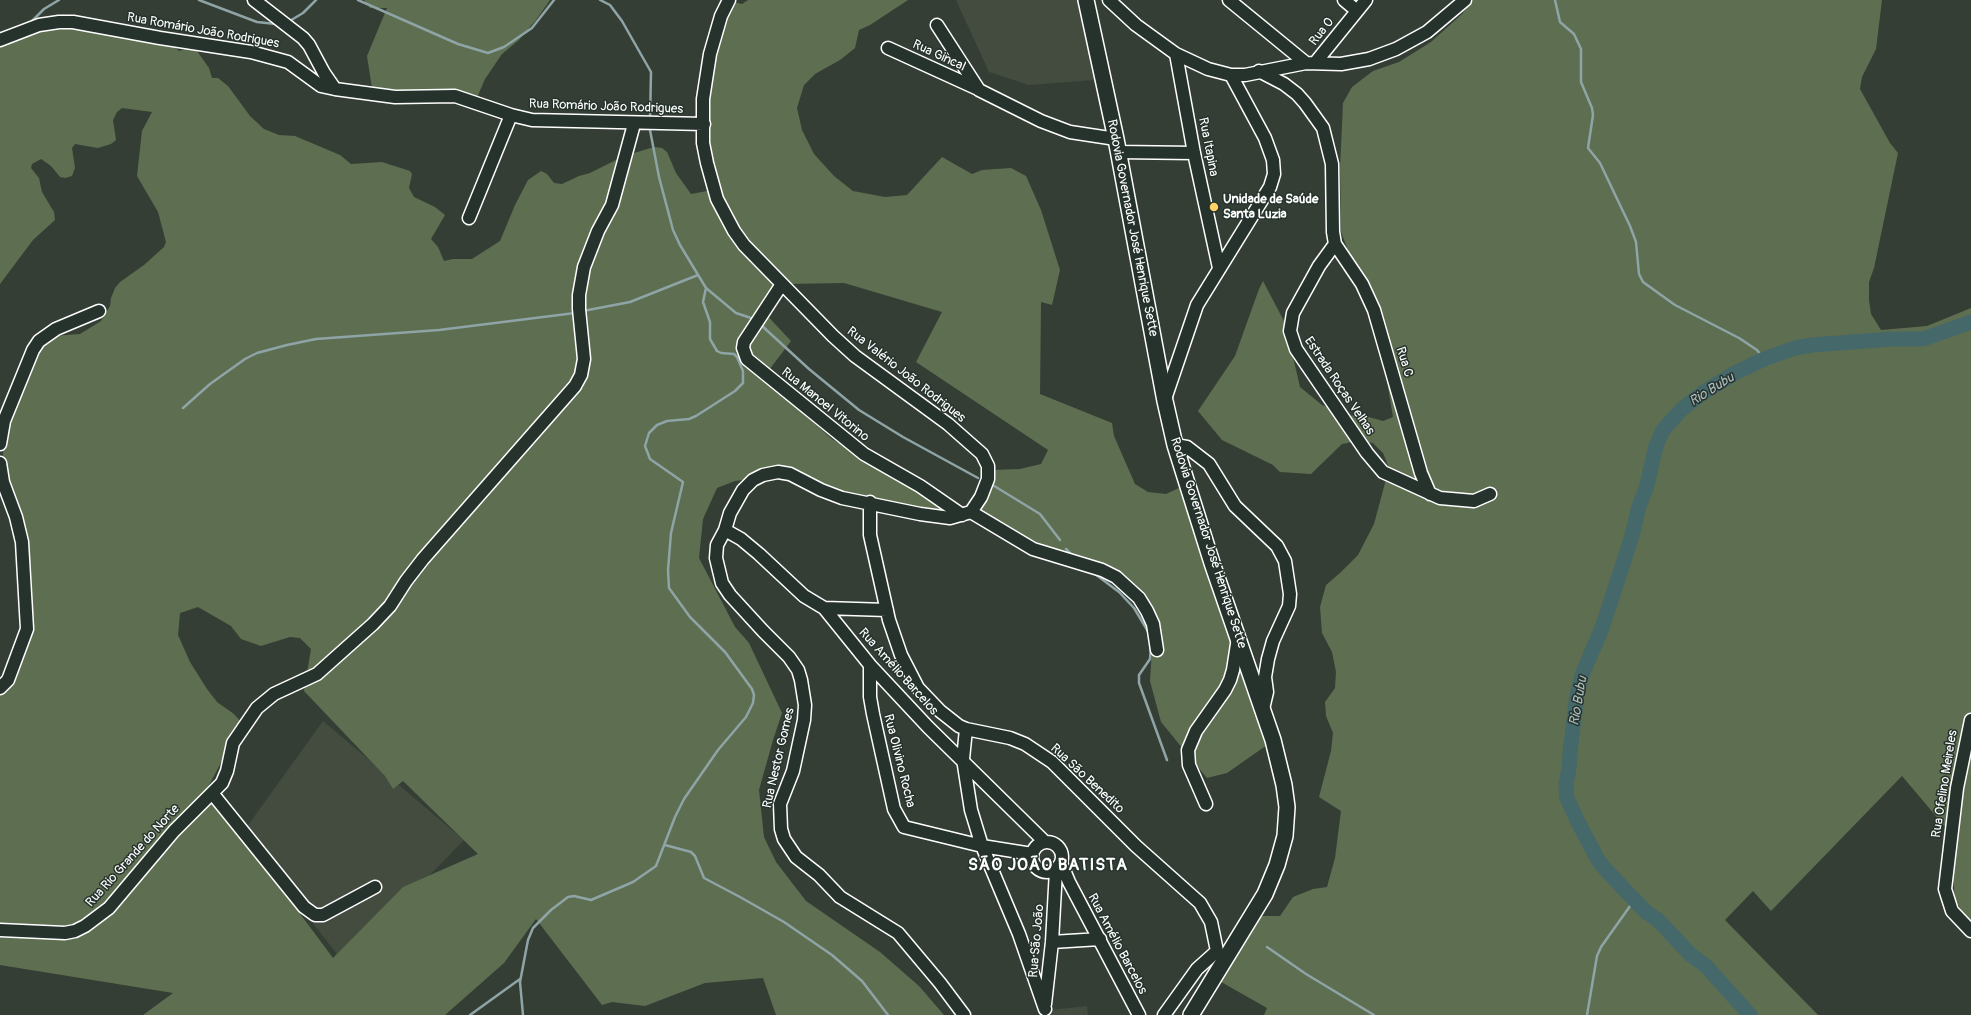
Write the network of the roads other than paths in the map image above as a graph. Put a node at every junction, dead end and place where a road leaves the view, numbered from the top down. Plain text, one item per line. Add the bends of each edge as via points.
1 (254, 0) edge
2 (729, 0) edge
3 (1086, 0) edge
4 (1109, 0) edge
5 (1229, 0) edge
6 (1344, 0) edge
7 (1366, 0) edge
8 (1466, 0) edge
9 (1357, 11) junction
10 (937, 25) dead end
11 (0, 40) edge
12 (888, 48) dead end
13 (1176, 54) junction
14 (1310, 63) junction
15 (1259, 71) junction
16 (1231, 75) junction
17 (335, 89) junction
18 (979, 90) junction
19 (511, 115) junction
20 (634, 124) junction
21 (704, 124) junction
22 (1117, 146) junction
23 (1194, 153) junction
24 (469, 218) dead end
25 (1335, 244) junction
26 (1218, 268) junction
27 (782, 284) junction
28 (99, 311) dead end
29 (1165, 401) junction
30 (2, 421) edge
31 (0, 444) edge
32 (1175, 445) junction
33 (0, 463) edge
34 (1430, 494) junction
35 (1490, 494) dead end
36 (870, 502) junction
37 (966, 514) junction
38 (725, 530) junction
39 (824, 608) junction
40 (887, 610) junction
41 (1238, 637) junction
42 (1157, 650) dead end
43 (870, 665) junction
44 (0, 688) edge
45 (1263, 709) junction
46 (1971, 720) edge
47 (966, 729) junction
48 (963, 759) junction
49 (212, 793) junction
50 (1206, 804) dead end
51 (1045, 842) junction
52 (982, 846) junction
53 (1032, 854) junction
54 (1059, 867) junction
55 (376, 887) dead end
56 (0, 930) edge
57 (1971, 932) edge
58 (1100, 939) junction
59 (1052, 942) junction
60 (1222, 954) junction
61 (1045, 1012) edge
62 (964, 1015) edge
63 (1139, 1015) edge
64 (1164, 1015) edge
65 (1191, 1015) edge

1 - 17 street via 310,45
2 - 21 street, Rua Valério João Rodrigues via 710,54 704,92
3 - 22 main road, Rodovia Governador José Henrique Sette
4 - 13 street via 1136,25
5 - 14 street
6 - 9 street
7 - 9 street, Rua O
8 - 14 street via 1427,32 1381,55 1350,63
9 - 14 street, Rua O
10 - 18 street
11 - 17 street, Rua Romário João Rodrigues via 39,25 73,22 251,52 288,62 321,86
12 - 18 street, Rua Gincal
13 - 16 street via 1208,69
13 - 23 street, Rua Itapina
14 - 15 street
15 - 16 street
15 - 25 street via 1297,94 1322,128 1332,164
16 - 26 street via 1265,138 1274,167 1270,187
17 - 19 street, Rua Romário João Rodrigues via 396,97 454,96
18 - 22 street, Rua Gincal via 1041,122
19 - 20 street, Rua Romário João Rodrigues via 548,121 590,120
19 - 24 street
20 - 21 street, Rua Romário João Rodrigues
20 - 49 street, Rua Rio Grande do Norte via 612,205 598,231 584,267 578,309 584,359 575,386 423,559 390,606 373,624 317,674 274,694 257,708 233,743 222,783
21 - 27 street, Rua Valério João Rodrigues via 706,163 717,199 744,245
22 - 23 street, Rua Gincal
22 - 29 main road, Rodovia Governador José Henrique Sette
23 - 26 street, Rua Itapina
25 - 34 street, Rua C via 1362,284 1374,310
25 - 34 street, Estrada Roças Velhas via 1319,266 1293,313 1290,331 1292,341 1377,466 1387,474
26 - 29 street via 1198,305
27 - 37 street, Rua Valério João Rodrigues via 855,356 948,424 982,454 988,466 988,479 982,497
27 - 37 street, Rua Manoel Vitorino via 744,342 743,348 747,359 864,454
28 - 30 street via 56,329 39,341
29 - 32 main road, Rodovia Governador José Henrique Sette
30 - 31 street
32 - 41 main road, Rodovia Governador José Henrique Sette
32 - 45 street via 1187,447 1209,464 1235,506 1277,546 1285,562 1290,594 1289,606 1268,659 1265,677 1267,692
33 - 44 street via 3,482 22,542 27,629 8,680
34 - 35 street, Estrada Roças Velhas via 1440,498 1466,501 1474,501
36 - 37 street, Rua Nestor Gomes via 950,518
36 - 38 street, Rua Nestor Gomes via 834,495 790,474 778,472 752,480 730,513
36 - 40 street, Rua São Benedito via 870,535
37 - 42 street via 1033,550 1096,568 1116,577 1139,598 1147,611 1157,639
38 - 39 street, Rua Amélio Barcelos via 759,554 804,596
38 - 62 street, Rua Nestor Gomes via 717,545 716,558 722,583 739,607 790,657 801,680 805,705 804,720 793,770 780,804 784,839 796,857 819,875 840,897 889,926 907,941
39 - 40 street
39 - 43 street, Rua Amélio Barcelos
40 - 47 street, Rua São Benedito via 901,655 918,688 940,711
41 - 45 main road, Rodovia Governador José Henrique Sette
41 - 50 street via 1234,670 1230,680 1196,731 1188,750 1189,765
43 - 48 street, Rua Amélio Barcelos via 928,727
43 - 52 street, Rua Olivino Rocha via 873,714 894,809 901,823 909,829
45 - 60 main road, Rodovia Governador José Henrique Sette via 1280,762 1284,785 1285,836 1265,894
46 - 57 street, Rua Ofelino Meireles via 1957,788 1945,889 1952,911
47 - 48 street
47 - 60 street, Rua São Benedito via 1010,738 1025,744 1052,762 1136,846 1200,903 1212,922
48 - 51 street, Rua Amélio Barcelos
48 - 52 street via 971,810
49 - 55 street via 304,907 315,915 323,915
49 - 56 street, Rua Rio Grande do Norte via 174,830 109,908 85,926 65,933
51 - 53 street via 1039,844
51 - 54 street via 1052,842 1061,851 1063,857
52 - 53 street, Rua Olivino Rocha
52 - 61 street via 1019,934
53 - 54 street via 1035,866 1040,871 1046,873
54 - 58 street, Rua Amélio Barcelos
54 - 59 street, Rua São João
58 - 59 street
58 - 63 street, Rua Amélio Barcelos
59 - 61 street, Rua São João
60 - 64 street via 1198,969
60 - 65 main road, Rodovia Governador José Henrique Sette

